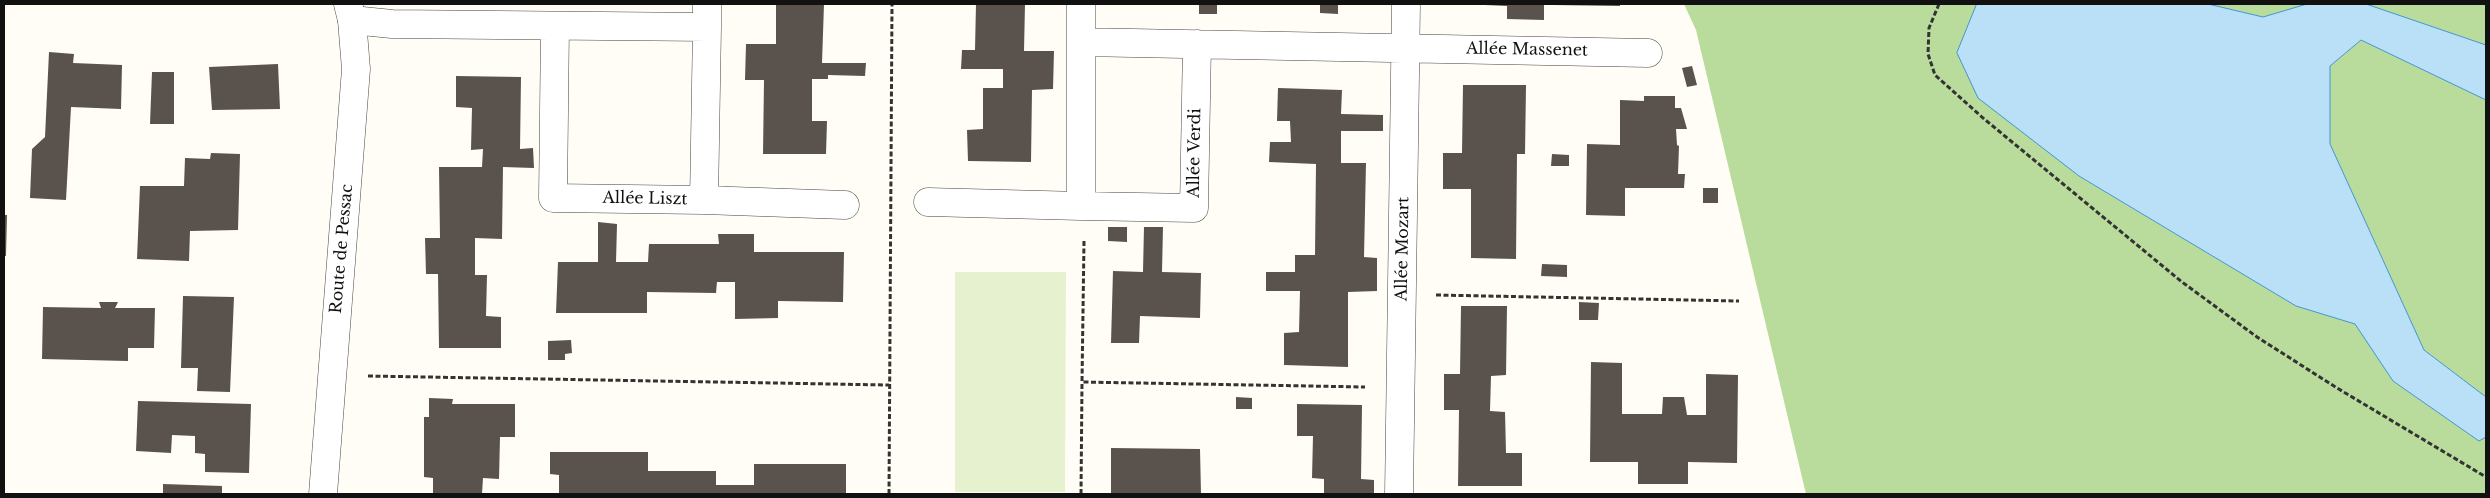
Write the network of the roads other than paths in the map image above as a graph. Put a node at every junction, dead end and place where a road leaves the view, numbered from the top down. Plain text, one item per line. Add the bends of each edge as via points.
1 (1081, 4) edge
2 (1406, 4) edge
3 (350, 12) edge
4 (707, 16) edge
5 (555, 26) junction
6 (1081, 42) junction
7 (1196, 44) junction
8 (1406, 47) junction
9 (1648, 52) dead end
10 (704, 200) junction
11 (928, 202) road end
12 (845, 205) dead end
13 (1081, 206) junction
14 (323, 494) edge
15 (1399, 494) edge

1 - 6 street
2 - 8 street, Allée Mozart
3 - 5 street, Allée Liszt via 392,24
3 - 14 street, Route de Pessac via 356,69
4 - 5 street, Allée Liszt
4 - 10 street, Allée Liszt
5 - 10 street, Allée Liszt via 553,198
6 - 7 street
6 - 13 street
7 - 8 street
7 - 13 street, Allée Verdi via 1194,208
8 - 9 street, Allée Massenet
8 - 15 street, Allée Mozart
10 - 12 street
11 - 13 street, Allée Verdi

